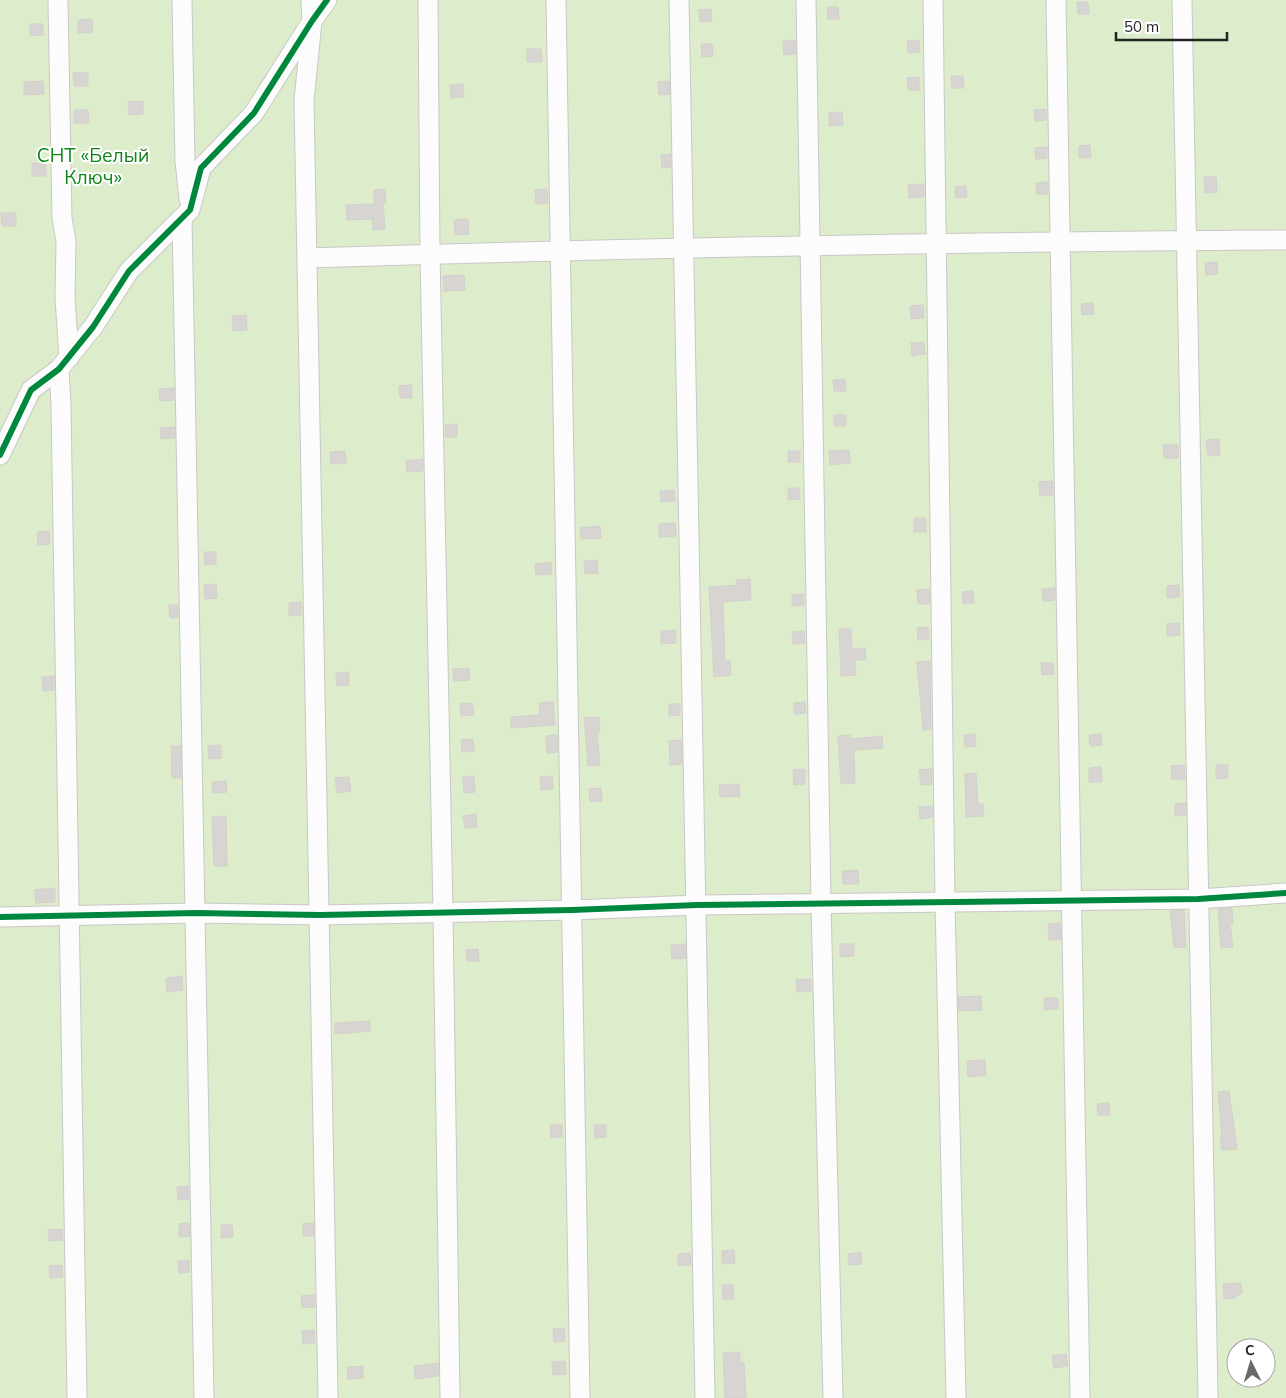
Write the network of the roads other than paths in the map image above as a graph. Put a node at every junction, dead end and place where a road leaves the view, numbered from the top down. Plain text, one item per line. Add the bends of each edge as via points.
1 (58, 0) edge
2 (182, 0) edge
3 (311, 0) edge
4 (327, 0) edge
5 (428, 0) edge
6 (556, 0) edge
7 (679, 0) edge
8 (806, 0) edge
9 (933, 0) edge
10 (1056, 0) edge
11 (1182, 0) edge
12 (312, 21) junction
13 (186, 214) junction
14 (1286, 240) edge
15 (1187, 241) junction
16 (1060, 242) junction
17 (936, 243) junction
18 (811, 246) junction
19 (684, 247) junction
20 (560, 251) junction
21 (430, 254) junction
22 (307, 258) junction
23 (64, 364) junction
24 (0, 455) edge
25 (1286, 893) edge
26 (1198, 899) junction
27 (1072, 900) junction
28 (945, 902) junction
29 (821, 903) junction
30 (697, 905) junction
31 (572, 910) junction
32 (196, 913) junction
33 (443, 913) junction
34 (69, 916) junction
35 (320, 916) junction
36 (0, 917) edge
37 (77, 1398) edge
38 (204, 1398) edge
39 (328, 1398) edge
40 (450, 1398) edge
41 (580, 1398) edge
42 (705, 1398) edge
43 (833, 1398) edge
44 (956, 1398) edge
45 (1080, 1398) edge
46 (1208, 1398) edge

1 - 23 street via 62,218 66,241
2 - 13 street
3 - 12 street
4 - 12 street
5 - 21 street
6 - 20 street
7 - 19 street
8 - 18 street
9 - 17 street
10 - 16 street
11 - 15 street
12 - 13 street via 254,114 201,168
12 - 22 street via 304,101
13 - 23 street via 129,271 94,327
13 - 32 street
14 - 15 street
15 - 16 street
15 - 26 street
16 - 17 street
16 - 27 street
17 - 18 street
17 - 28 street
18 - 19 street
18 - 29 street
19 - 20 street
19 - 30 street
20 - 21 street
20 - 31 street
21 - 22 street
21 - 33 street
22 - 35 street
23 - 24 street via 32,390
23 - 34 street via 61,406
25 - 26 street
26 - 27 street
26 - 46 street
27 - 28 street
27 - 45 street
28 - 29 street
28 - 44 street
29 - 30 street
29 - 43 street
30 - 31 street
30 - 42 street
31 - 33 street
31 - 41 street
32 - 34 street
32 - 35 street
32 - 38 street
33 - 35 street
33 - 40 street
34 - 36 street
34 - 37 street
35 - 39 street

